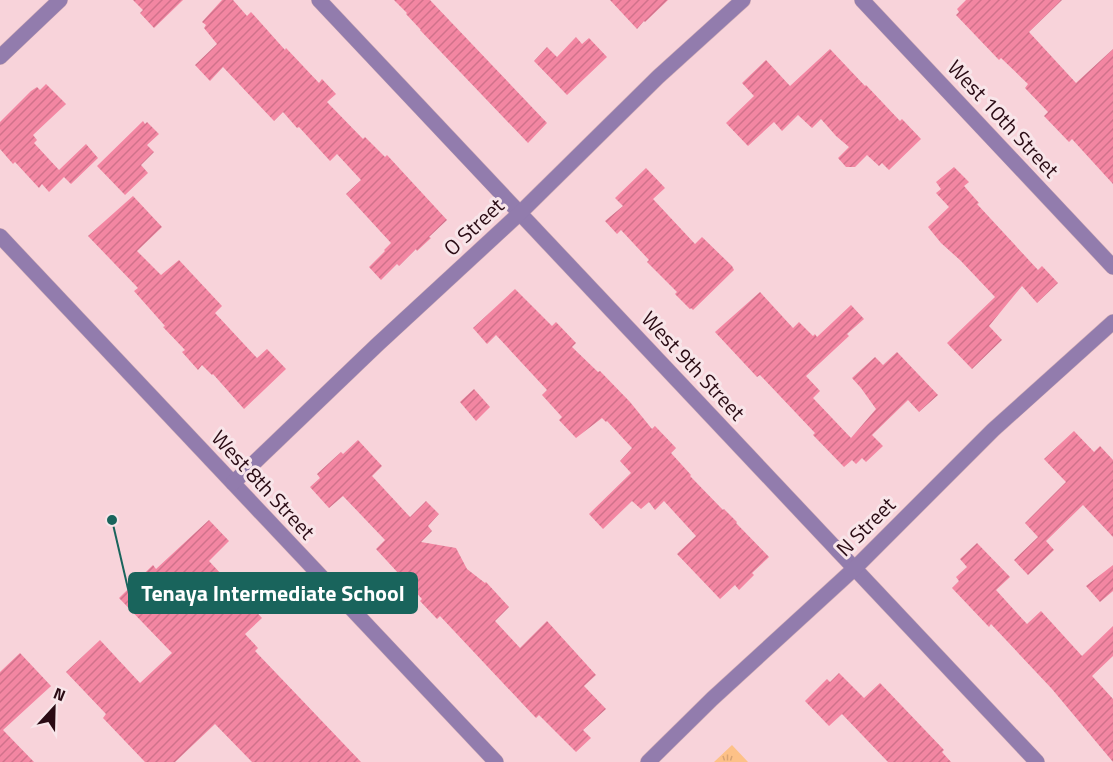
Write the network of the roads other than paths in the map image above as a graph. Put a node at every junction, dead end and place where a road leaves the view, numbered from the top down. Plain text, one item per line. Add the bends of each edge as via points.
1 (60, 0) edge
2 (319, 0) edge
3 (744, 0) edge
4 (862, 0) edge
5 (0, 57) edge
6 (520, 213) junction
7 (0, 236) edge
8 (1113, 267) edge
9 (1113, 322) edge
10 (233, 483) junction
11 (855, 568) junction
12 (496, 762) edge
13 (648, 762) edge
14 (1037, 762) edge

1 - 5 street
2 - 6 street, West 9th Street
3 - 6 street, O Street via 658,77
4 - 8 street, West 10th Street
6 - 10 street, O Street
6 - 11 street, West 9th Street
7 - 10 street, West 8th Street
9 - 11 street, N Street via 993,430
10 - 12 street, West 8th Street
11 - 13 street, N Street
11 - 14 street, West 9th Street

